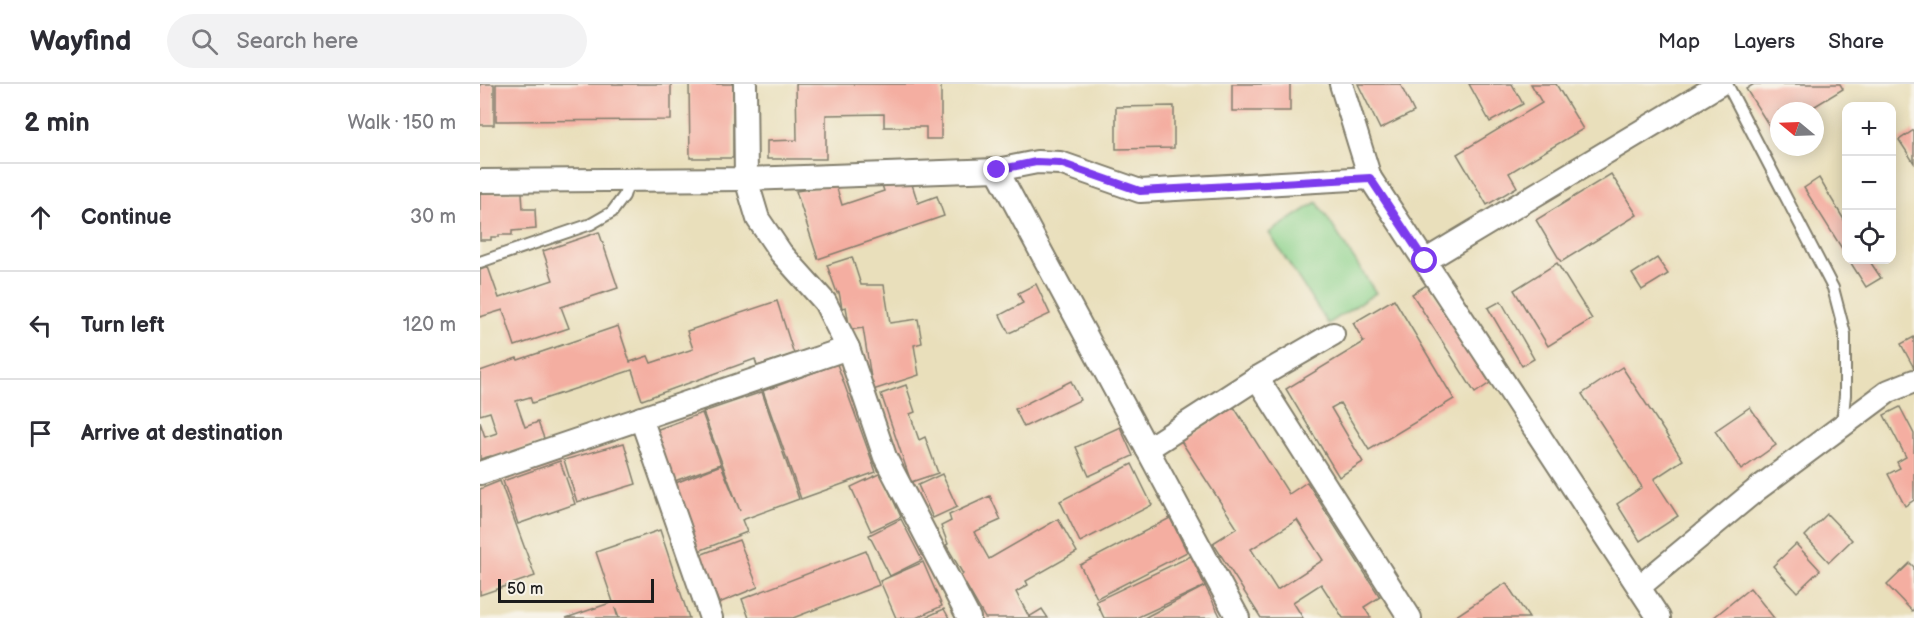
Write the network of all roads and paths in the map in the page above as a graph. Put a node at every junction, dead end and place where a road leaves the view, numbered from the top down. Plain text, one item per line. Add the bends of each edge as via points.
1 (745, 84) edge
2 (1341, 84) edge
3 (1720, 84) edge
4 (1727, 84) edge
5 (1692, 97) edge
6 (997, 170) junction
7 (1370, 178) junction
8 (746, 179) junction
9 (629, 180) junction
10 (480, 181) edge
11 (1425, 261) junction
12 (480, 262) edge
13 (1333, 334) dead end
14 (848, 348) junction
15 (1257, 378) junction
16 (1914, 381) edge
17 (641, 418) junction
18 (1842, 426) junction
19 (1147, 449) junction
20 (480, 473) edge
21 (1639, 586) junction
22 (711, 618) edge
23 (969, 618) edge
24 (1238, 618) edge
25 (1410, 618) edge
26 (1659, 618) edge

1 - 8 street
2 - 7 street
3 - 5 street
4 - 18 lane via 1833,288 1845,334
5 - 11 street
6 - 7 street via 1036,162 1060,163 1140,191
6 - 8 street
6 - 19 street
7 - 11 street
8 - 9 street
8 - 14 street via 758,219 825,302
9 - 10 street
9 - 12 lane via 624,196 612,212 591,224
11 - 21 street
13 - 15 street
14 - 17 street
14 - 23 street via 885,457
15 - 19 street
15 - 25 street
16 - 18 street via 1889,391
17 - 20 street
17 - 22 street
18 - 21 street
19 - 24 street
21 - 26 street

